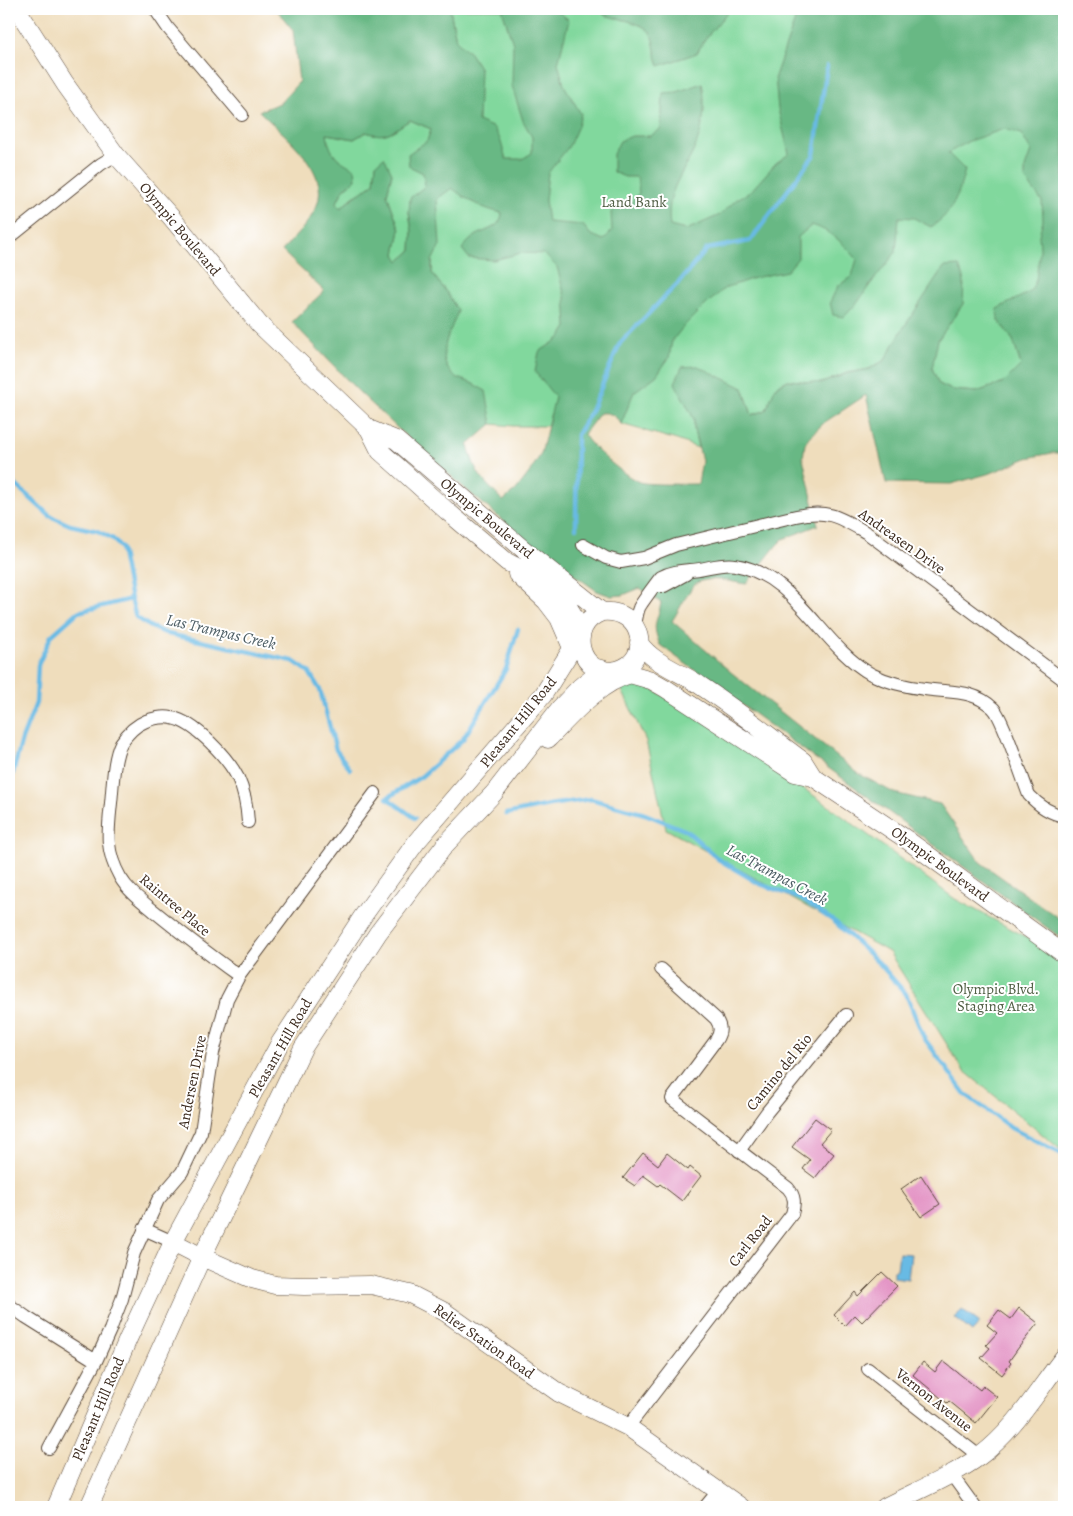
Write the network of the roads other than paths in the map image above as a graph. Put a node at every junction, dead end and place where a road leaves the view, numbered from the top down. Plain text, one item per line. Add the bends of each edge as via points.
1 (16, 9) edge
2 (155, 9) edge
3 (242, 115) dead end
4 (116, 155) junction
5 (9, 238) edge
6 (369, 428) junction
7 (583, 545) dead end
8 (639, 607) junction
9 (602, 612) junction
10 (622, 614) junction
11 (637, 634) junction
12 (578, 638) junction
13 (616, 671) junction
14 (1064, 680) edge
15 (813, 777) junction
16 (374, 793) dead end
17 (494, 793) junction
18 (1064, 816) edge
19 (248, 822) dead end
20 (1064, 954) edge
21 (661, 969) dead end
22 (239, 976) junction
23 (846, 1015) dead end
24 (739, 1151) junction
25 (144, 1229) junction
26 (173, 1242) junction
27 (202, 1257) junction
28 (9, 1304) edge
29 (1063, 1361) edge
30 (96, 1362) junction
31 (868, 1369) dead end
32 (628, 1427) junction
33 (49, 1448) dead end
34 (979, 1456) junction
35 (951, 1474) junction
36 (719, 1490) junction
37 (56, 1507) edge
38 (90, 1507) edge
39 (705, 1507) edge
40 (741, 1507) edge
41 (885, 1507) edge
42 (975, 1507) edge

1 - 4 main road, Olympic Boulevard
2 - 3 street
4 - 5 street
4 - 6 main road, Olympic Boulevard via 259,324
6 - 9 main road, Olympic Boulevard via 396,440
6 - 12 main road, Olympic Boulevard via 380,450 507,562
7 - 14 street, Andreasen Drive via 621,562 644,558 676,544 796,516 831,514 866,533
8 - 10 street
8 - 11 street
8 - 18 street via 660,578 681,570 733,564 754,570 774,581 835,645 872,674 906,686 977,696 994,709 1029,794 1048,811
9 - 10 main road
9 - 12 main road via 590,619
10 - 11 main road, Olympic Boulevard via 630,619
11 - 13 main road via 636,655
11 - 15 main road, Olympic Boulevard via 647,653 655,660 700,684 803,761
12 - 13 main road, Olympic Boulevard via 585,657 592,665
12 - 26 main road, Pleasant Hill Road via 543,695 417,841 362,916 280,1043
13 - 15 main road, Olympic Boulevard via 651,680 795,773
13 - 17 main road via 614,680 582,704
13 - 17 main road, Pleasant Hill Road via 580,687
15 - 20 main road, Olympic Boulevard via 903,837
16 - 22 street, Andersen Drive
17 - 27 main road, Pleasant Hill Road via 445,845 378,933 303,1048
19 - 22 street, Raintree Place via 245,796 237,776 217,750 190,725 173,718 157,717 140,724 120,744 114,767 108,840 120,878 184,936
21 - 24 street, Carl Road via 720,1025 716,1040 672,1099
22 - 25 street, Andersen Drive via 227,999 213,1053 201,1132 182,1172 158,1200
23 - 24 street, Camino del Rio
24 - 32 street, Carl Road via 788,1188 794,1199 792,1214
25 - 26 street, Reliez Station Road
25 - 30 street, Andersen Drive via 122,1299
26 - 27 main road, Reliez Station Road
26 - 37 main road, Pleasant Hill Road
27 - 32 main road, Reliez Station Road via 252,1280 275,1285 371,1285 410,1294 445,1312 559,1393
27 - 38 main road, Pleasant Hill Road
28 - 30 street
29 - 34 main road via 1026,1409
30 - 33 street, Andersen Drive
31 - 34 street, Vernon Avenue
32 - 36 main road, Reliez Station Road
34 - 35 main road
35 - 41 main road
35 - 42 street
36 - 39 street
36 - 40 main road, Reliez Station Road

